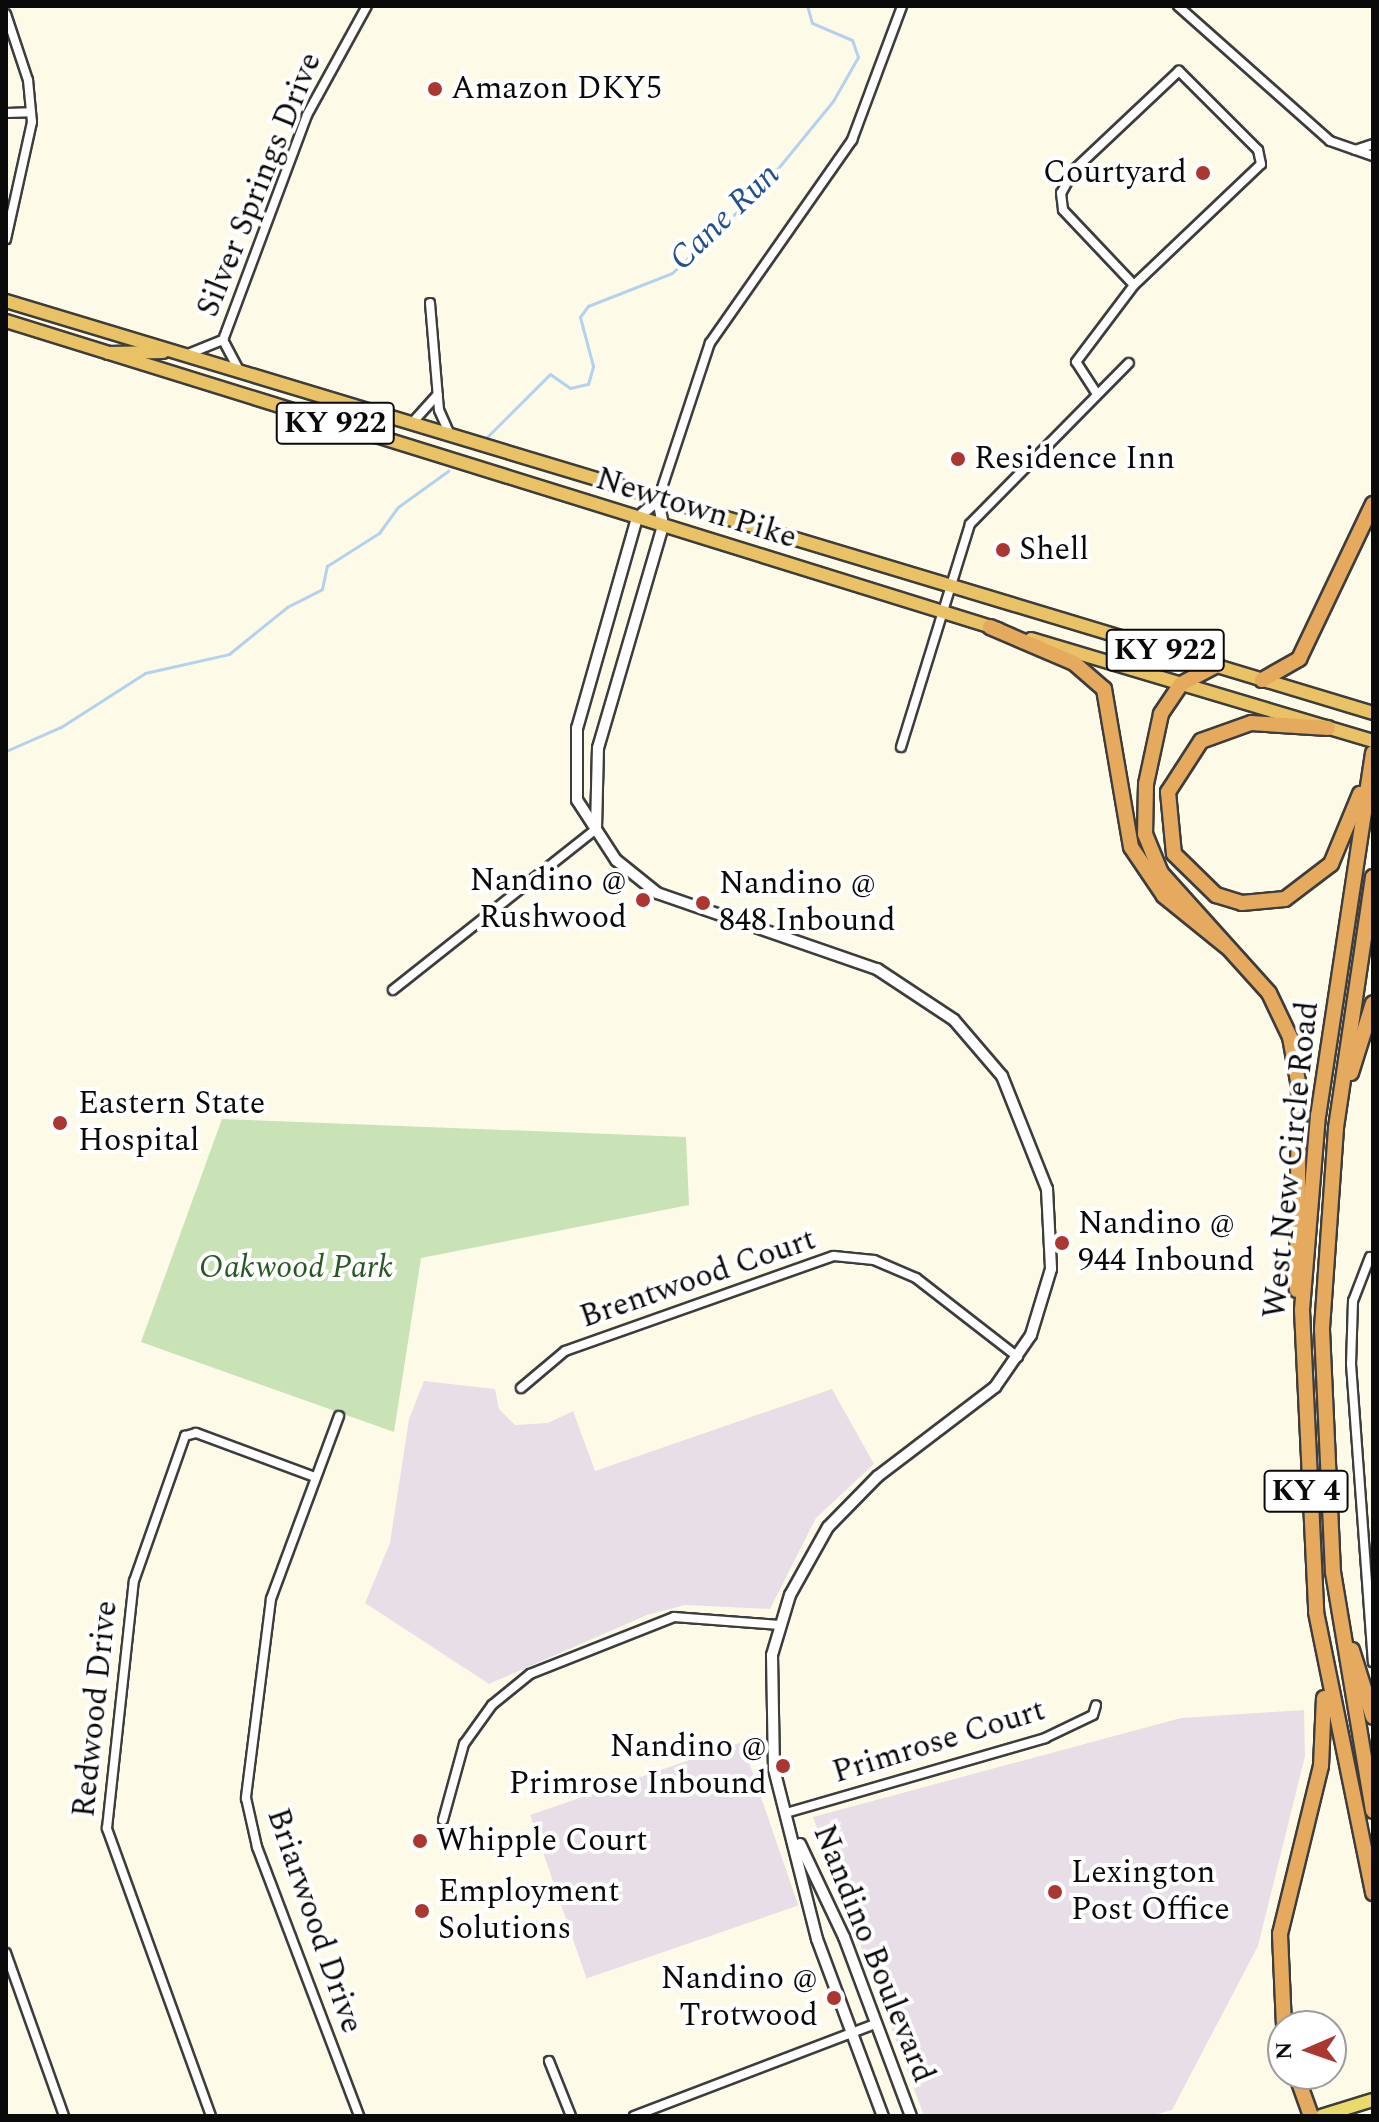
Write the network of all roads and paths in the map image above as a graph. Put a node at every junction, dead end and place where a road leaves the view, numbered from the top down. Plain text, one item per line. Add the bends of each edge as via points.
1 (367, 6) edge
2 (902, 6) edge
3 (1178, 6) edge
4 (6, 14) edge
5 (31, 112) junction
6 (6, 113) edge
7 (1373, 144) edge
8 (1351, 151) junction
9 (1373, 156) edge
10 (6, 239) edge
11 (1134, 285) junction
12 (6, 301) edge
13 (430, 303) dead end
14 (6, 321) edge
15 (223, 340) junction
16 (171, 352) junction
17 (108, 353) junction
18 (1129, 363) dead end
19 (250, 376) junction
20 (438, 394) junction
21 (1097, 394) junction
22 (408, 425) junction
23 (457, 440) junction
24 (658, 500) junction
25 (1373, 504) edge
26 (637, 518) junction
27 (663, 525) junction
28 (947, 586) junction
29 (938, 612) junction
30 (990, 627) junction
31 (1217, 665) junction
32 (1262, 680) junction
33 (1181, 684) junction
34 (1373, 713) edge
35 (1328, 728) junction
36 (1373, 741) edge
37 (901, 747) dead end
38 (1373, 752) edge
39 (596, 829) junction
40 (1373, 877) edge
41 (1227, 947) junction
42 (393, 990) dead end
43 (1373, 1003) edge
44 (1336, 1128) junction
45 (1370, 1257) dead end
46 (1302, 1310) junction
47 (1018, 1357) junction
48 (521, 1388) dead end
49 (339, 1416) dead end
50 (315, 1477) junction
51 (1333, 1572) junction
52 (780, 1625) junction
53 (1373, 1662) edge
54 (1325, 1670) junction
55 (1096, 1705) dead end
56 (1373, 1717) edge
57 (1373, 1811) edge
58 (786, 1813) junction
59 (443, 1820) dead end
60 (807, 1873) junction
61 (1373, 1893) edge
62 (6, 1953) edge
63 (1283, 2010) edge
64 (875, 2024) junction
65 (852, 2031) junction
66 (549, 2061) dead end
67 (1302, 2090) edge
68 (1373, 2100) edge
69 (64, 2116) edge
70 (211, 2116) edge
71 (359, 2116) edge
72 (571, 2116) edge
73 (634, 2116) edge
74 (883, 2116) edge
75 (911, 2116) edge
76 (1311, 2116) edge
77 (1321, 2116) edge

1 - 15 street, Silver Springs Drive via 321,83
2 - 24 street via 852,140 710,343
3 - 8 street via 1289,108
4 - 5 street
5 - 6 street
5 - 10 street via 29,154
7 - 8 street
8 - 9 street
11 - 11 street via 1063,210 1061,193 1074,170 1179,71 1258,150 1261,164
11 - 21 street via 1076,362
12 - 16 highway, Newtown Pike / KY 922
13 - 20 street
14 - 17 highway, Newtown Pike / KY 922
15 - 16 street, Silver Springs Drive via 197,354
15 - 19 street, Silver Springs Drive via 230,361
16 - 17 highway
16 - 19 highway, Newtown Pike / KY 922
17 - 26 highway, Newtown Pike / KY 922
18 - 21 street
19 - 22 highway, Newtown Pike / KY 922
20 - 22 street
20 - 23 street via 446,431
21 - 28 street via 980,508
22 - 23 highway, Newtown Pike / KY 922
23 - 24 highway, Newtown Pike / KY 922
24 - 26 street
24 - 27 street
24 - 28 highway, Newtown Pike / KY 922
25 - 32 highway via 1299,659
26 - 27 highway, Newtown Pike / KY 922
26 - 39 street, Nandino Boulevard via 573,749 574,792
27 - 29 highway, Newtown Pike / KY 922
27 - 39 street via 601,731
28 - 29 street
28 - 31 highway, Newtown Pike / KY 922
29 - 30 highway, Newtown Pike / KY 922
29 - 37 street
30 - 33 highway, Newtown Pike / KY 922
30 - 41 highway via 1074,663 1104,689 1131,847 1164,896
31 - 32 highway, Newtown Pike / KY 922
31 - 33 highway
32 - 34 highway, Newtown Pike / KY 922
33 - 35 highway, Newtown Pike / KY 922
33 - 41 highway via 1154,736 1145,834 1161,873
35 - 36 highway, Newtown Pike / KY 922
35 - 38 highway via 1242,724 1188,753 1165,810 1174,854 1192,878 1242,903 1271,902 1310,886 1347,836
38 - 46 highway, West New Circle Road / KY 4 via 1318,1115
39 - 42 street
39 - 47 street, Nandino Boulevard via 616,860 657,893 877,969 946,1014 988,1056 1019,1110 1053,1220 1047,1289
40 - 44 highway, West New Circle Road / KY 4
41 - 46 highway via 1282,1014 1296,1063 1295,1281
43 - 44 highway
44 - 51 highway, West New Circle Road / KY 4 via 1322,1330
45 - 53 street via 1353,1301 1351,1364
46 - 54 highway, West New Circle Road / KY 4 via 1310,1545
47 - 48 street, Brentwood Court via 916,1278 874,1260 834,1256 590,1341 548,1359
47 - 52 street, Nandino Boulevard via 995,1387 843,1509 802,1569
49 - 50 street, Briarwood Drive
50 - 70 street, Redwood Drive via 189,1434 134,1581 107,1828
50 - 71 street, Briarwood Drive via 271,1599 246,1798 257,1847
51 - 56 highway
51 - 57 highway, KY 4
52 - 58 street, Nandino Boulevard via 767,1703
52 - 59 street via 674,1617 530,1674 492,1705 464,1744
54 - 61 highway, KY 4
54 - 63 highway via 1321,1766 1280,1934
55 - 58 street, Primrose Court via 1093,1715 1045,1738
58 - 60 street, Nandino Boulevard
60 - 64 street, Nandino Boulevard
60 - 65 street, Nandino Boulevard
62 - 69 street
64 - 65 street
64 - 75 street, Nandino Boulevard
65 - 73 street
65 - 74 street, Nandino Boulevard
66 - 72 street
67 - 76 highway
68 - 77 main road

